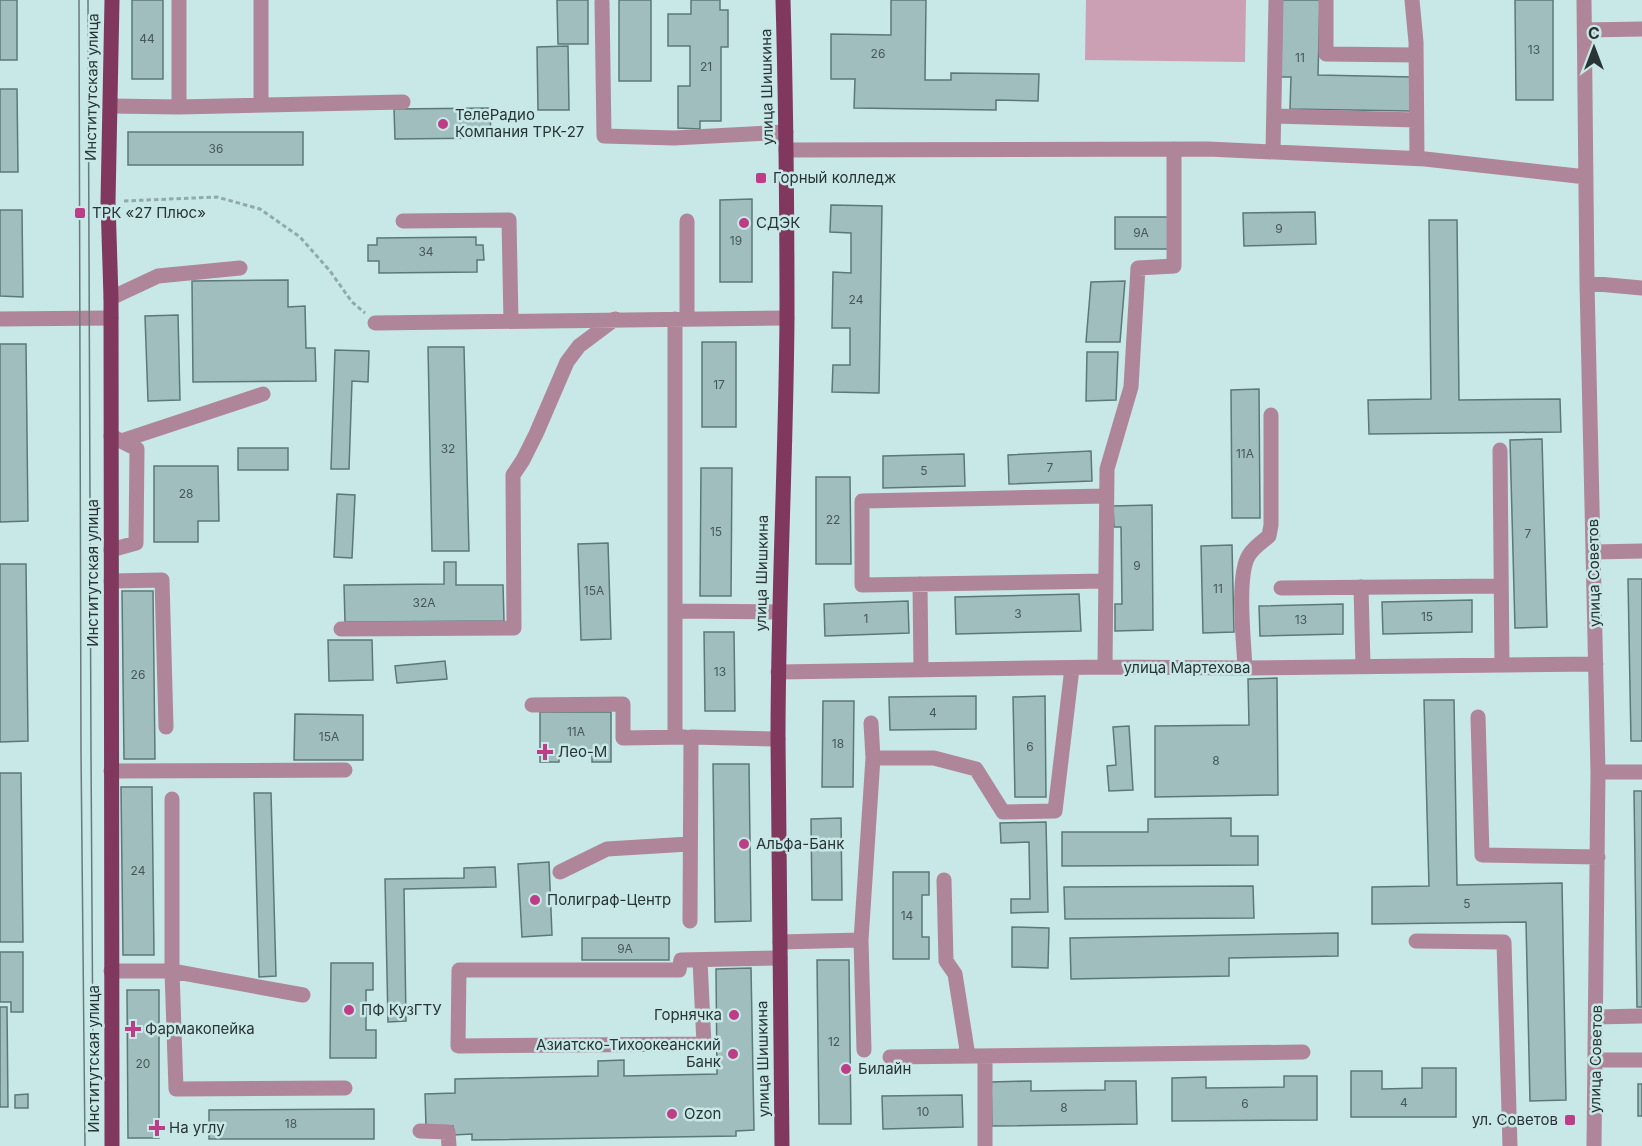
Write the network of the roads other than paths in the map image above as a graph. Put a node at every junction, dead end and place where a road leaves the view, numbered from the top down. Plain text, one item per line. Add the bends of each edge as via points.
1 (112, 0) edge
2 (179, 0) edge
3 (261, 0) edge
4 (783, 0) edge
5 (1276, 0) edge
6 (1326, 0) edge
7 (1412, 0) edge
8 (1584, 0) edge
9 (602, 2) dead end
10 (1642, 28) edge
11 (1584, 30) junction
12 (1416, 55) junction
13 (403, 102) dead end
14 (261, 105) junction
15 (111, 106) junction
16 (179, 107) junction
17 (1274, 116) junction
18 (1416, 120) junction
19 (786, 132) junction
20 (1174, 149) junction
21 (786, 150) junction
22 (1274, 152) junction
23 (1417, 159) junction
24 (1586, 177) junction
25 (403, 221) dead end
26 (687, 221) dead end
27 (240, 268) dead end
28 (1587, 283) junction
29 (1642, 288) edge
30 (111, 298) junction
31 (111, 318) junction
32 (787, 318) junction
33 (0, 319) edge
34 (615, 319) junction
35 (681, 319) junction
36 (511, 321) junction
37 (375, 323) road end
38 (263, 394) dead end
39 (1271, 415) dead end
40 (116, 438) junction
41 (1500, 450) dead end
42 (1106, 496) junction
43 (111, 550) junction
44 (1642, 551) edge
45 (1594, 552) junction
46 (111, 581) junction
47 (1106, 581) junction
48 (920, 584) junction
49 (1501, 586) junction
50 (1361, 587) junction
51 (1281, 588) dead end
52 (675, 611) junction
53 (779, 612) junction
54 (341, 629) dead end
55 (1596, 664) junction
56 (1502, 665) junction
57 (1363, 667) junction
58 (1072, 668) junction
59 (1105, 668) junction
60 (1245, 668) junction
61 (921, 670) junction
62 (778, 672) junction
63 (532, 705) dead end
64 (1478, 717) dead end
65 (871, 723) dead end
66 (166, 727) dead end
67 (675, 738) junction
68 (691, 738) junction
69 (778, 739) junction
70 (873, 758) junction
71 (345, 770) dead end
72 (111, 771) junction
73 (1598, 772) junction
74 (1642, 772) edge
75 (172, 799) dead end
76 (689, 844) junction
77 (1598, 857) junction
78 (560, 872) dead end
79 (944, 880) dead end
80 (690, 921) dead end
81 (861, 940) junction
82 (1416, 941) dead end
83 (780, 942) junction
84 (780, 958) junction
85 (700, 961) junction
86 (111, 970) junction
87 (172, 971) junction
88 (303, 995) dead end
89 (1642, 1016) edge
90 (1596, 1017) junction
91 (864, 1050) dead end
92 (1303, 1052) dead end
93 (968, 1056) junction
94 (985, 1056) junction
95 (890, 1057) dead end
96 (1595, 1060) junction
97 (1642, 1060) edge
98 (345, 1088) dead end
99 (420, 1131) dead end
100 (112, 1146) edge
101 (449, 1146) edge
102 (782, 1146) edge
103 (985, 1146) edge
104 (1510, 1146) edge
105 (1594, 1146) edge

1 - 15 main road, Институтская улица
2 - 16 street
3 - 14 street
4 - 19 main road, улица Шишкина
5 - 17 street
6 - 12 street via 1326,54
7 - 12 street
8 - 11 street, улица Советов
9 - 19 street via 604,136 674,138
10 - 11 street
11 - 24 street, улица Советов
12 - 18 street
13 - 14 street
14 - 16 street
15 - 16 street
15 - 30 main road, Институтская улица
17 - 18 street
17 - 22 street
18 - 23 street
19 - 21 main road, улица Шишкина
20 - 21 street
20 - 22 street
20 - 42 street via 1174,266 1138,268 1131,387 1107,469
21 - 32 main road, улица Шишкина
22 - 23 street
23 - 24 street
24 - 28 street, улица Советов
25 - 36 street via 509,220
26 - 35 street
27 - 30 street via 158,276
28 - 29 street
28 - 45 street, улица Советов
30 - 31 main road, Институтская улица
31 - 33 street
31 - 40 main road, Институтская улица
32 - 35 street
32 - 53 main road, улица Шишкина
34 - 35 street
34 - 36 street
34 - 54 street via 579,346 567,362 536,434 513,475 514,628
35 - 52 street
36 - 37 street
38 - 40 street
39 - 60 street via 1271,525 1269,536 1249,556 1243,575
40 - 43 main road, Институтская улица
40 - 43 street via 137,449 136,543
41 - 49 street
42 - 47 street
42 - 48 street via 862,501 862,585
43 - 46 main road, Институтская улица
44 - 45 street
45 - 55 street, улица Советов
46 - 66 street via 162,580
46 - 72 main road, Институтская улица
47 - 48 street
47 - 59 street
48 - 61 street
49 - 50 street
49 - 56 street
50 - 51 street
50 - 57 street
52 - 53 street
52 - 67 street
53 - 62 main road, улица Шишкина
55 - 56 street, улица Мартехова
55 - 73 street, улица Советов
56 - 57 street, улица Мартехова
57 - 60 street, улица Мартехова
58 - 59 street, улица Мартехова
58 - 61 street, улица Мартехова
58 - 70 street via 1055,811 1004,812 976,769 934,758
59 - 60 street, улица Мартехова
61 - 62 street, улица Мартехова
62 - 69 main road, улица Шишкина
63 - 67 street via 623,704 624,738
64 - 77 street via 1482,855
65 - 70 street
67 - 68 street
68 - 69 street
68 - 76 street
69 - 83 main road, улица Шишкина
70 - 81 street
71 - 72 street
72 - 86 main road, Институтская улица
73 - 74 street
73 - 77 street, улица Советов
75 - 87 street
76 - 78 street via 608,849
76 - 80 street
77 - 90 street, улица Советов
79 - 93 street via 946,961 955,974
81 - 83 street
81 - 91 street
82 - 104 street via 1504,942
83 - 84 main road, улица Шишкина
84 - 85 street
84 - 102 main road, улица Шишкина
85 - 85 street via 704,1044 458,1046 459,970 679,969 681,960
86 - 87 street
86 - 100 main road, Институтская улица
87 - 88 street
87 - 98 street via 176,1089
89 - 90 street
90 - 96 street, улица Советов
92 - 94 street
93 - 94 street
93 - 95 street
94 - 103 street
96 - 97 street
96 - 105 street, улица Советов
99 - 101 street via 448,1132

